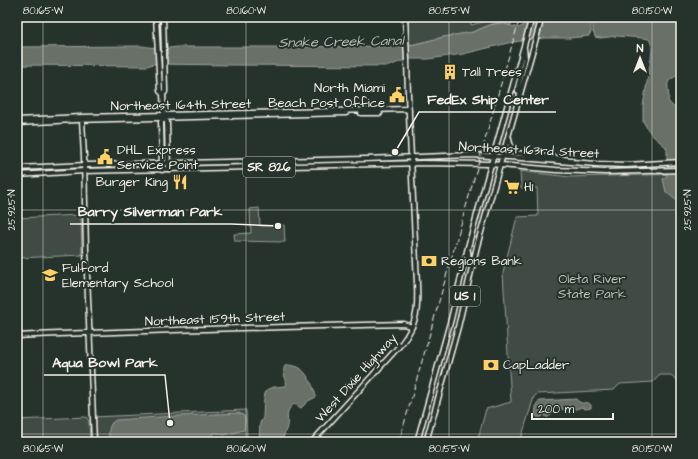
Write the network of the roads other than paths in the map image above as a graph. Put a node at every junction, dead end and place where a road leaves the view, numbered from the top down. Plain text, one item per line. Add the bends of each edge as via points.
1 (156, 17) edge
2 (163, 17) edge
3 (405, 18) edge
4 (542, 18) edge
5 (532, 19) edge
6 (525, 44) junction
7 (163, 94) junction
8 (520, 94) junction
9 (408, 111) junction
10 (164, 117) junction
11 (82, 120) junction
12 (17, 122) edge
13 (508, 136) junction
14 (493, 156) junction
15 (502, 156) junction
16 (411, 158) junction
17 (340, 159) junction
18 (330, 160) junction
19 (199, 162) junction
20 (247, 162) junction
21 (574, 162) junction
22 (681, 162) edge
23 (162, 163) junction
24 (168, 163) junction
25 (411, 164) junction
26 (490, 164) junction
27 (500, 164) junction
28 (626, 164) junction
29 (84, 165) junction
30 (318, 166) junction
31 (330, 166) junction
32 (43, 167) junction
33 (17, 168) edge
34 (238, 168) junction
35 (168, 169) junction
36 (189, 169) junction
37 (162, 170) junction
38 (681, 170) edge
39 (84, 171) junction
40 (626, 172) junction
41 (28, 174) junction
42 (17, 175) edge
43 (468, 247) junction
44 (473, 264) junction
45 (412, 327) junction
46 (90, 333) junction
47 (17, 336) edge
48 (426, 410) junction
49 (434, 412) junction
50 (94, 442) edge
51 (312, 442) edge
52 (417, 442) edge
53 (426, 442) edge

1 - 7 main road via 160,91
2 - 7 main road via 166,88
3 - 9 main road, West Dixie Highway
4 - 8 main road, US 1
5 - 6 main road, US 1
6 - 8 main road via 525,58 518,87
6 - 14 main road, US 1
7 - 10 main road
8 - 13 main road, US 1
9 - 10 main road, Northeast 164th Street
9 - 16 main road, West Dixie Highway
10 - 11 main road, Northeast 164th Street
10 - 12 main road, Northeast 164th Street via 82,116
10 - 23 main road via 161,122
10 - 24 main road via 167,122
11 - 12 main road, Northeast 164th Street
11 - 29 main road
13 - 15 main road, US 1
13 - 21 main road via 511,149 516,153 570,159
14 - 15 main road, Northeast 163rd Street / SR 826
14 - 16 main road, Northeast 163rd Street / SR 826
14 - 26 main road, US 1
15 - 21 main road, Northeast 163rd Street / SR 826
15 - 27 main road, US 1
16 - 17 main road, Northeast 163rd Street / SR 826
16 - 25 main road, West Dixie Highway
17 - 18 main road, Northeast 163rd Street / SR 826
17 - 31 main road
18 - 20 main road, Northeast 163rd Street / SR 826
18 - 30 main road
19 - 20 main road, Northeast 163rd Street / SR 826
19 - 24 main road, Northeast 163rd Street / SR 826
19 - 36 main road
20 - 34 main road
21 - 28 main road, Northeast 163rd Street / SR 826
22 - 28 main road, Northeast 163rd Street / SR 826
23 - 24 main road, Northeast 163rd Street / SR 826
23 - 29 main road, Northeast 163rd Street / SR 826
23 - 37 main road
24 - 35 main road
25 - 26 main road, Northeast 163rd Street / SR 826
25 - 31 main road, Northeast 163rd Street / SR 826
25 - 45 main road, West Dixie Highway via 418,302
26 - 27 main road, Northeast 163rd Street / SR 826
26 - 43 main road, US 1
27 - 40 main road, Northeast 163rd Street / SR 826 via 556,170
27 - 44 main road, US 1
28 - 40 main road
29 - 32 main road, Northeast 163rd Street / SR 826
29 - 39 main road
30 - 31 main road, Northeast 163rd Street / SR 826
30 - 34 main road, Northeast 163rd Street / SR 826
32 - 33 main road, Northeast 163rd Street / SR 826
32 - 41 main road
34 - 36 main road, Northeast 163rd Street / SR 826
35 - 36 main road, Northeast 163rd Street / SR 826
35 - 37 main road, Northeast 163rd Street / SR 826
37 - 39 main road, Northeast 163rd Street / SR 826
38 - 40 main road, Northeast 163rd Street / SR 826
39 - 41 main road, Northeast 163rd Street / SR 826
39 - 46 main road
41 - 42 main road, Northeast 163rd Street / SR 826
43 - 44 main road
43 - 48 main road, US 1
44 - 49 main road, US 1
45 - 46 main road, Northeast 159th Street via 397,324
45 - 51 main road, West Dixie Highway via 402,343
46 - 47 main road, Northeast 159th Street
46 - 50 main road
48 - 49 main road
48 - 52 main road, US 1
49 - 53 main road, US 1

